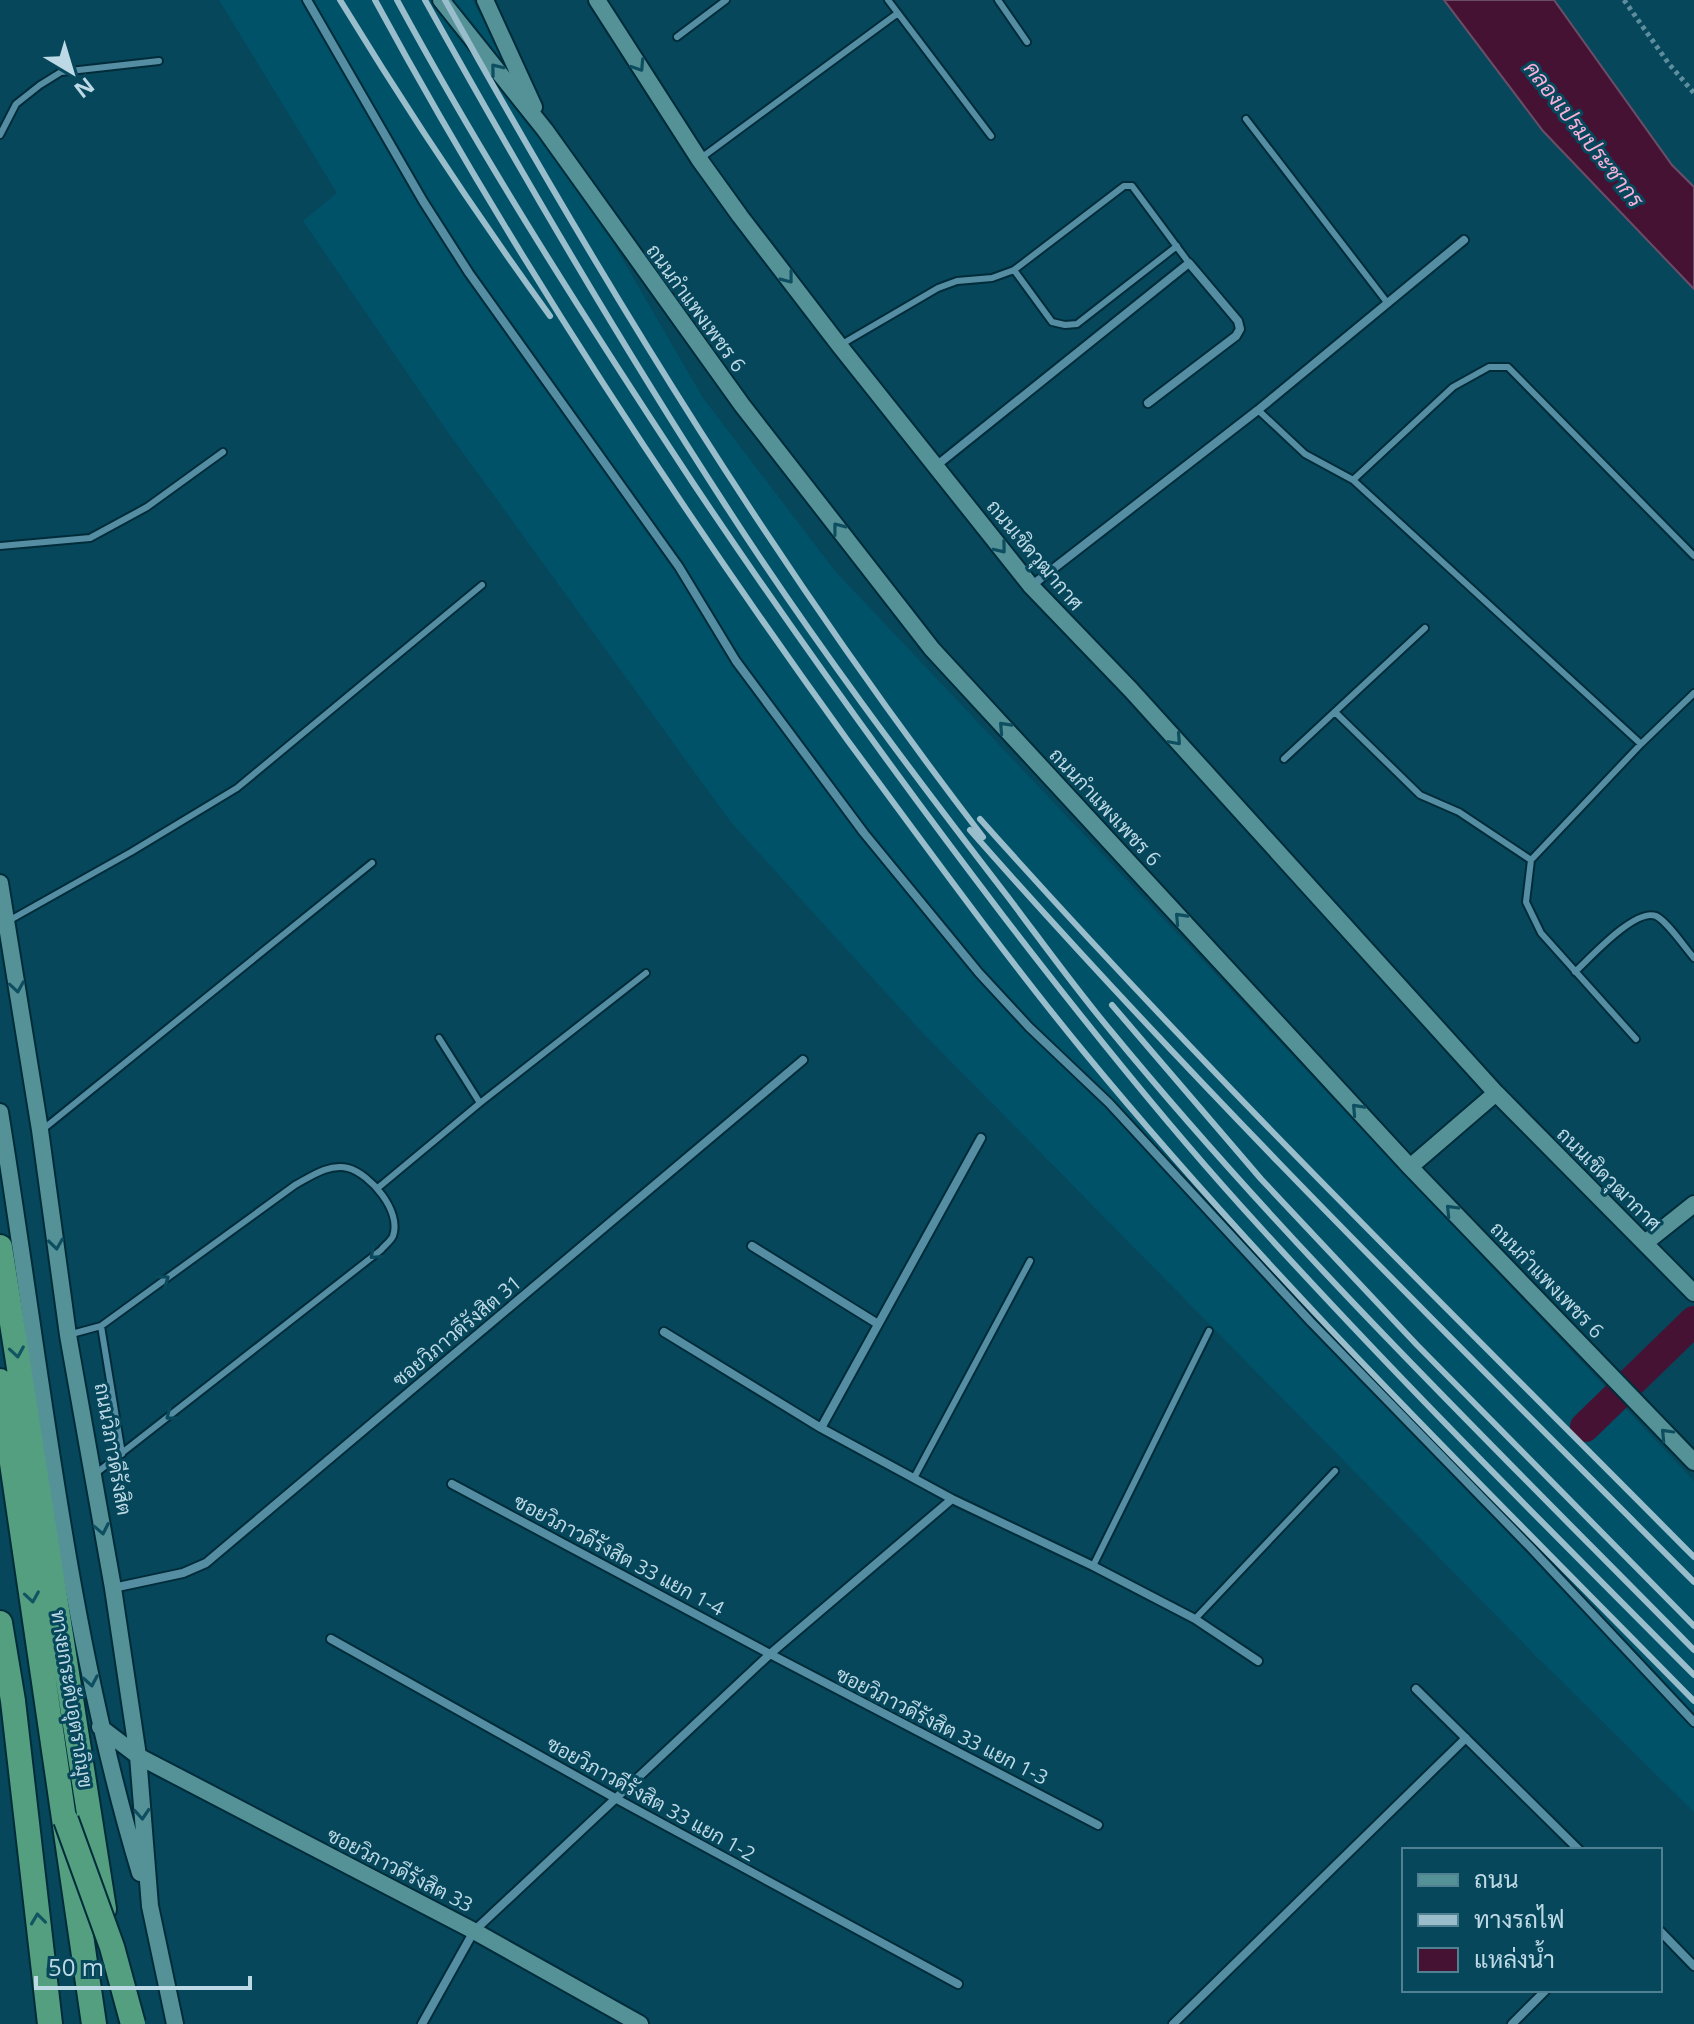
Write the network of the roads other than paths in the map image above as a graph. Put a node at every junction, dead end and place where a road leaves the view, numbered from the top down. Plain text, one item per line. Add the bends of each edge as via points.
1 (307, 0) edge
2 (441, 0) edge
3 (485, 0) edge
4 (597, 0) edge
5 (726, 0) edge
6 (888, 0) edge
7 (998, 0) edge
8 (898, 13) junction
9 (677, 37) dead end
10 (1027, 42) dead end
11 (159, 61) dead end
12 (1246, 119) dead end
13 (545, 130) junction
14 (0, 135) edge
15 (991, 136) dead end
16 (699, 159) junction
17 (1464, 240) dead end
18 (1177, 246) junction
19 (1189, 263) junction
20 (1014, 270) junction
21 (1386, 301) junction
22 (839, 345) junction
23 (1148, 403) dead end
24 (1258, 410) junction
25 (223, 452) dead end
26 (936, 466) junction
27 (1353, 480) junction
28 (0, 546) edge
29 (1694, 556) edge
30 (482, 585) dead end
31 (1031, 586) junction
32 (1425, 628) dead end
33 (1694, 693) edge
34 (1335, 712) junction
35 (1641, 744) junction
36 (1284, 759) dead end
37 (1531, 860) junction
38 (372, 863) dead end
39 (0, 883) edge
40 (6, 922) junction
41 (1694, 958) edge
42 (1575, 972) junction
43 (646, 973) dead end
44 (439, 1038) dead end
45 (1636, 1039) dead end
46 (803, 1060) dead end
47 (1496, 1093) junction
48 (480, 1103) junction
49 (0, 1112) edge
50 (40, 1130) junction
51 (981, 1138) dead end
52 (1410, 1167) junction
53 (379, 1187) junction
54 (1694, 1204) edge
55 (1645, 1243) junction
56 (752, 1246) dead end
57 (0, 1247) edge
58 (1030, 1261) dead end
59 (1689, 1288) edge
60 (878, 1324) junction
61 (101, 1326) junction
62 (1209, 1331) dead end
63 (664, 1332) dead end
64 (68, 1335) junction
65 (0, 1381) edge
66 (821, 1428) junction
67 (122, 1454) junction
68 (1694, 1462) edge
69 (1335, 1471) dead end
70 (92, 1476) junction
71 (914, 1478) junction
72 (452, 1484) dead end
73 (952, 1499) junction
74 (1093, 1566) junction
75 (113, 1588) junction
76 (1195, 1619) junction
77 (0, 1623) edge
78 (331, 1639) dead end
79 (770, 1654) junction
80 (1258, 1661) dead end
81 (1416, 1689) dead end
82 (1694, 1722) edge
83 (100, 1727) junction
84 (1466, 1738) junction
85 (138, 1756) junction
86 (615, 1798) junction
87 (66, 1820) junction
88 (1098, 1825) dead end
89 (1577, 1848) edge
90 (150, 1906) junction
91 (474, 1931) junction
92 (1662, 1933) edge
93 (1694, 1966) edge
94 (958, 1984) dead end
95 (1544, 1992) edge
96 (50, 2024) edge
97 (94, 2024) edge
98 (122, 2024) edge
99 (133, 2024) edge
100 (175, 2024) edge
101 (422, 2024) edge
102 (640, 2024) edge
103 (1173, 2024) edge
104 (1512, 2024) edge

1 - 82 street via 469,273 679,567 736,661 864,833 1029,1027 1109,1103
13 -> 2 main road, ถนนกำแพงเพชร 6
3 - 13 main road, ถนนกำแพงเพชร 6
4 -> 16 main road, ถนนเชิดวุฒากาศ
5 - 9 lane
6 - 8 lane
7 - 10 lane
8 - 15 lane
8 - 16 lane
11 - 14 lane via 61,72 16,104
12 - 21 lane
52 -> 13 main road, ถนนกำแพงเพชร 6 via 932,649 742,405
16 -> 22 main road, ถนนเชิดวุฒากาศ
17 - 21 street
18 - 19 lane
18 - 20 lane via 1077,324 1052,322
18 - 20 lane via 1132,186 1124,186
19 - 23 street via 1240,329
19 - 26 street
20 - 22 lane via 938,288
21 - 24 street
22 - 26 main road, ถนนเชิดวุฒากาศ
24 - 27 lane via 1305,454
24 - 31 street
25 - 28 lane via 147,507 90,538
26 -> 31 main road, ถนนเชิดวุฒากาศ
27 - 29 lane via 1453,387 1489,367 1508,367
27 - 35 lane
30 - 40 lane via 237,788
31 -> 47 main road, ถนนเชิดวุฒากาศ
32 - 34 lane
33 - 35 lane
34 - 36 lane
34 - 37 lane via 1420,795 1459,812
35 - 37 lane
37 - 42 lane via 1526,902 1531,915
38 - 50 lane
39 - 40 main road, ถนนวิภาวดีรังสิต
40 -> 50 main road, ถนนวิภาวดีรังสิต
41 - 42 lane via 1656,916 1645,915
42 - 45 lane
43 - 48 lane
44 - 48 lane
46 - 75 street, ซอยวิภาวดีรังสิต 31 via 206,1563
47 - 52 main road
47 - 55 main road, ถนนเชิดวุฒากาศ
48 - 53 lane
49 -> 83 main road via 43,1405
50 -> 64 main road, ถนนวิภาวดีรังสิต
51 - 60 street
68 -> 52 main road, ถนนกำแพงเพชร 6
61 -> 53 lane via 295,1185 326,1169 347,1168
53 -> 67 lane via 394,1220 393,1237 381,1250
54 - 55 main road
55 - 59 main road, ถนนเชิดวุฒากาศ
56 - 60 street
57 -> 98 highway
58 - 71 lane
60 - 66 street
61 - 64 lane
61 - 67 lane
62 - 74 lane
63 - 66 street
64 - 70 main road, ถนนวิภาวดีรังสิต
65 -> 87 highway, ทางยกระดับอุตราภิมุข
66 - 71 street
67 - 70 lane
69 - 76 lane
70 -> 75 main road, ถนนวิภาวดีรังสิต
71 - 73 street
72 - 79 street, ซอยวิภาวดีรังสิต 33 แยก 1-4
73 - 74 street
73 - 79 street
74 - 76 street
75 - 85 main road, ถนนวิภาวดีรังสิต
76 - 80 street
96 -> 77 highway
78 - 86 street, ซอยวิภาวดีรังสิต 33 แยก 1-2
79 - 86 street
79 - 88 street, ซอยวิภาวดีรังสิต 33 แยก 1-3
81 - 84 street
83 - 85 main road, ซอยวิภาวดีรังสิต 33
83 - 90 main road
84 - 89 street
84 - 103 street
85 -> 90 main road, ถนนวิภาวดีรังสิต
85 - 91 main road, ซอยวิภาวดีรังสิต 33
86 - 91 street
86 - 94 street, ซอยวิภาวดีรังสิต 33 แยก 1-2
87 - 97 highway, ทางยกระดับอุตราภิมุข, bridge
87 - 99 highway, bridge via 112,1947
90 - 100 main road, ถนนวิภาวดีรังสิต
91 - 101 street
91 - 102 main road, ซอยวิภาวดีรังสิต 33
92 - 93 street
95 - 104 street

